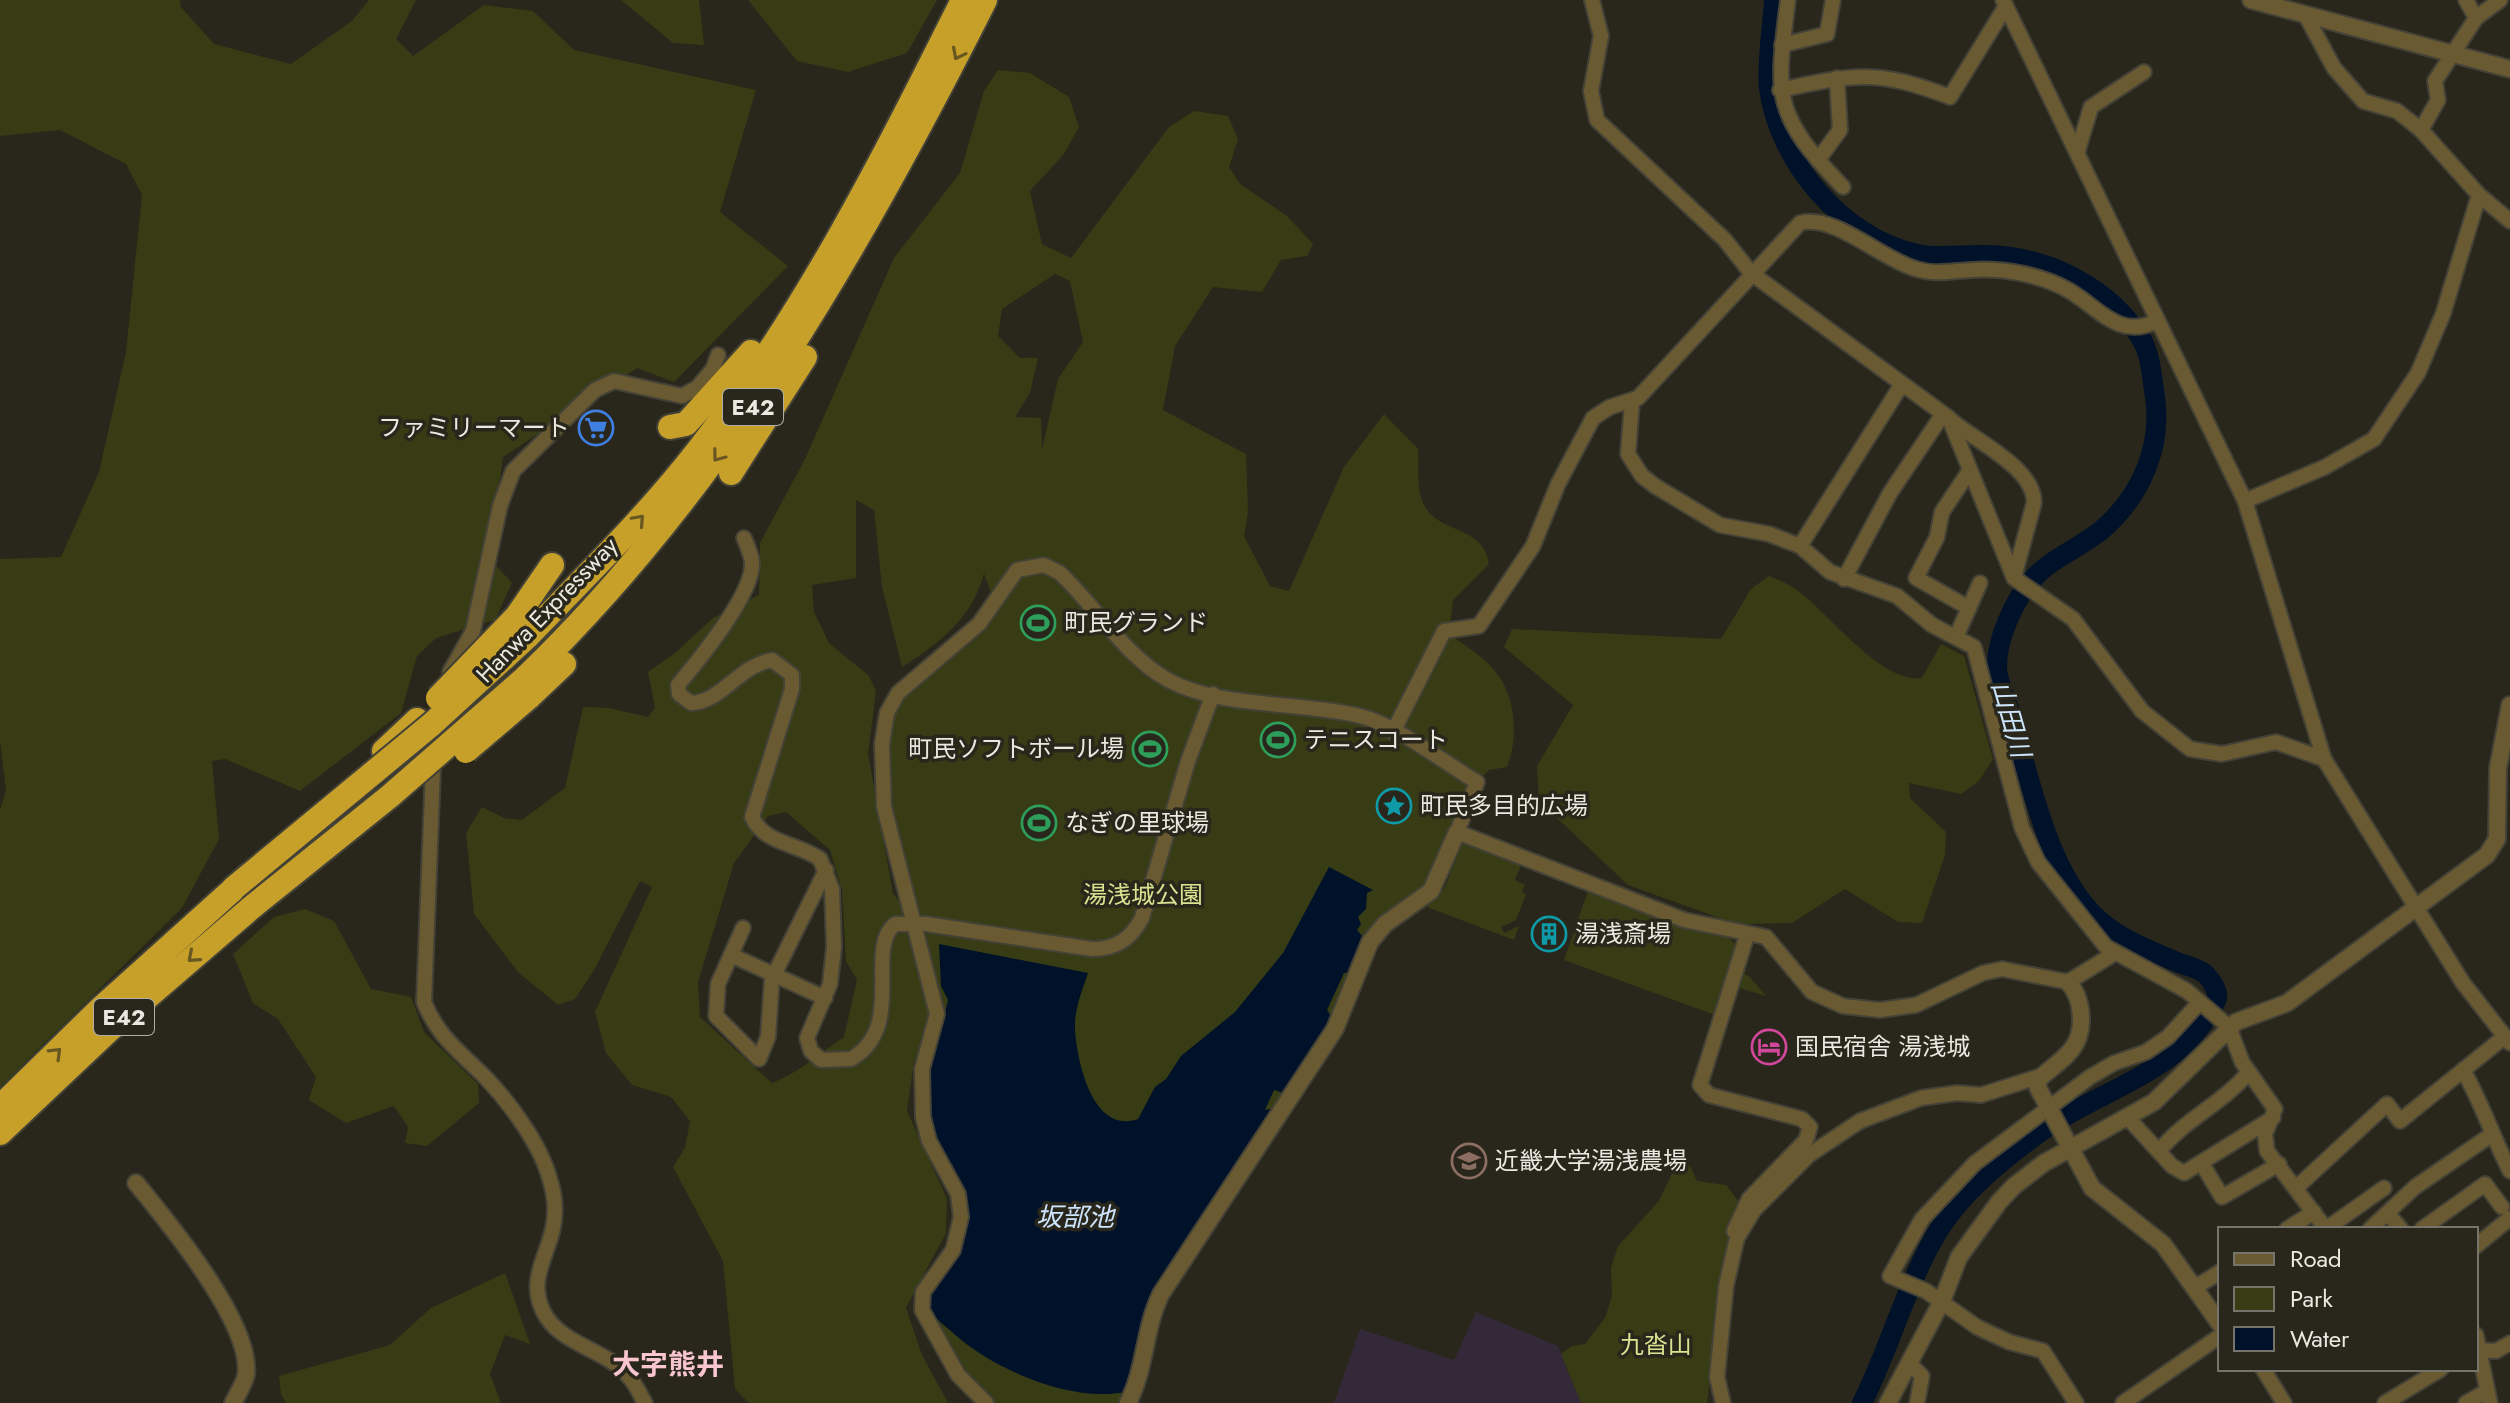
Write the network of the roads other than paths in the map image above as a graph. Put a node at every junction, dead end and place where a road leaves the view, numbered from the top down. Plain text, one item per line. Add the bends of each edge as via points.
1 (1592, 0) edge
2 (1788, 0) edge
3 (1833, 0) edge
4 (2251, 0) edge
5 (2466, 0) edge
6 (2500, 0) edge
7 (973, 2) edge
8 (2004, 3) edge
9 (2305, 14) junction
10 (2476, 18) junction
11 (1782, 45) junction
12 (2453, 54) junction
13 (2510, 69) edge
14 (2144, 72) dead end
15 (1837, 78) junction
16 (1780, 90) junction
17 (925, 97) junction
18 (2421, 130) junction
19 (2078, 150) junction
20 (883, 157) junction
21 (1818, 160) junction
22 (888, 185) junction
23 (1843, 187) dead end
24 (2479, 195) junction
25 (2510, 221) edge
26 (1751, 273) junction
27 (2157, 321) junction
28 (718, 355) dead end
29 (1902, 384) junction
30 (1632, 402) junction
31 (1946, 416) junction
32 (670, 427) dead end
33 (1970, 470) junction
34 (731, 473) dead end
35 (2245, 501) junction
36 (744, 538) dead end
37 (1800, 546) junction
38 (552, 565) dead end
39 (2015, 578) junction
40 (1844, 579) junction
41 (1980, 583) dead end
42 (1969, 608) junction
43 (522, 627) junction
44 (1956, 637) junction
45 (564, 664) dead end
46 (526, 688) junction
47 (1213, 694) junction
48 (2510, 705) edge
49 (1393, 732) junction
50 (2324, 759) junction
51 (1457, 832) junction
52 (826, 870) junction
53 (2417, 906) junction
54 (914, 923) junction
55 (743, 928) dead end
56 (1747, 935) junction
57 (2115, 953) junction
58 (731, 955) junction
59 (774, 975) junction
60 (2068, 982) junction
61 (825, 998) junction
62 (2201, 1004) junction
63 (2227, 1025) junction
64 (2506, 1040) edge
65 (2463, 1070) junction
66 (2249, 1072) junction
67 (2041, 1076) junction
68 (0, 1107) edge
69 (2048, 1109) junction
70 (2273, 1118) junction
71 (2129, 1119) junction
72 (0, 1133) edge
73 (2491, 1135) junction
74 (2067, 1146) junction
75 (2159, 1151) junction
76 (2202, 1164) junction
77 (2279, 1164) junction
78 (2510, 1171) edge
79 (136, 1183) dead end
80 (2297, 1187) junction
81 (2384, 1188) dead end
82 (2510, 1188) edge
83 (2314, 1212) junction
84 (2388, 1214) junction
85 (2507, 1214) edge
86 (2290, 1227) edge
87 (2325, 1227) edge
88 (2329, 1227) edge
89 (2372, 1227) edge
90 (2399, 1227) edge
91 (2425, 1227) edge
92 (2478, 1244) edge
93 (1734, 1249) junction
94 (2218, 1273) edge
95 (2194, 1288) junction
96 (1942, 1301) junction
97 (2218, 1321) edge
98 (2218, 1337) edge
99 (2510, 1343) edge
100 (2479, 1350) edge
101 (1910, 1364) junction
102 (2264, 1371) edge
103 (2438, 1371) edge
104 (2488, 1397) edge
105 (233, 1403) edge
106 (645, 1403) edge
107 (986, 1403) edge
108 (1128, 1403) edge
109 (1723, 1403) edge
110 (1888, 1403) edge
111 (1917, 1403) edge
112 (2076, 1403) edge
113 (2123, 1403) edge
114 (2284, 1403) edge
115 (2385, 1403) edge
116 (2466, 1403) edge

1 - 26 street via 1600,25 1591,91 1597,120 1725,240
2 - 11 street
3 - 11 street via 1827,34
4 - 9 street
5 - 10 street
6 - 10 street
7 - 17 highway, Hanwa Expressway / E42
8 - 15 street via 1950,97 1878,76
8 - 19 street
9 - 12 street
9 - 18 street via 2334,68 2363,101 2397,111
10 - 12 street
11 - 16 street
12 - 13 street
12 - 18 street via 2435,81 2438,100
14 - 19 street via 2091,107
15 - 16 street
15 - 21 street via 1840,130
16 - 21 street via 1789,118
17 - 20 highway, Hanwa Expressway / E42
17 - 22 highway, Hanwa Expressway / E42
18 - 24 street
19 - 27 street
20 - 32 highway via 735,373 686,424
43 -> 20 highway, Hanwa Expressway / E42 via 645,514 717,426 807,293
21 - 23 street
22 - 34 highway via 814,342
22 -> 46 highway, Hanwa Expressway / E42 via 810,320 721,453
24 - 25 street
24 - 35 street via 2443,314 2418,373 2374,439 2325,467
26 - 27 street via 1792,228 1815,220 1916,269 2020,274 2064,288 2113,324 2144,326
26 - 29 street
26 - 30 street
27 - 35 street
28 - 106 street via 697,388 682,396 614,381 595,390 513,471 500,506 473,631 448,674 433,768 424,1002 432,1024 517,1119 550,1178 553,1229 537,1285 543,1311 563,1334 629,1376
29 - 31 street
29 - 37 street
30 - 37 street via 1628,454 1642,476 1720,525
30 - 49 street via 1593,418 1522,564 1479,626 1444,631
31 - 33 street
31 - 39 street via 2015,466 2032,492 2034,503
31 - 40 street via 1890,493
33 - 39 street
33 - 42 street via 1942,512 1937,537 1916,578
35 - 50 street
36 - 52 street via 752,562 749,579 705,656 678,685 679,694 691,703 703,703 745,669 772,660 786,667 792,689 752,817 757,829 808,851
37 - 40 street
38 - 43 highway
39 - 50 street via 2073,619 2142,711 2190,749 2222,754 2276,742
40 - 44 street via 1897,596
41 - 42 street
42 - 44 street
68 -> 43 highway, E42, bridge via 99,1010
44 - 57 street via 1977,652 2028,844 2098,939
45 - 46 highway
46 -> 72 highway, Hanwa Expressway / E42, bridge via 252,907
47 - 49 street via 1358,715
47 - 54 street via 1142,918 1126,940 1108,949 1092,949
47 - 54 street via 1162,676 1052,568 1017,570 979,624 903,688 887,713 881,759 884,807
48 - 53 street via 2498,768 2495,844 2479,863
49 - 51 street via 1477,782
50 - 53 street
51 - 56 street via 1684,920
51 - 108 street via 1431,891 1385,924 1370,942 1335,1029 1161,1294 1151,1317 1141,1374
52 - 59 street
52 - 61 street via 832,889 834,947
53 - 63 street via 2287,1003
53 - 64 street via 2463,983
54 - 61 street via 895,924 887,932 879,1023 867,1047 851,1059 821,1060 808,1047 808,1033
54 - 107 street via 937,1014 921,1078 923,1117 929,1141 958,1194 961,1217 953,1250 923,1292 922,1310 958,1375
55 - 58 street
56 - 60 street via 1771,941 1819,998 1859,1009 1916,1005 2002,969
56 - 93 street via 1700,1085 1709,1095 1802,1119 1810,1127 1806,1140 1740,1211
57 - 60 street
57 - 62 street via 2187,991
58 - 59 street
58 - 59 street via 718,984 716,1016 757,1058 768,1040
59 - 61 street
60 - 67 street via 2078,997 2078,1036 2072,1049
62 - 63 street
62 - 69 street via 2146,1052 2114,1063
63 - 66 street
63 - 71 street via 2154,1102
64 - 65 street
65 - 73 street via 2480,1098
65 - 80 street via 2400,1121 2387,1104
66 - 70 street via 2274,1105
66 - 75 street
67 - 69 street via 2037,1085
67 - 93 street via 1981,1095 1921,1098 1840,1132 1754,1210
69 - 74 street
69 - 96 street via 1975,1163 1938,1199 1905,1244 1890,1276
70 - 76 street
70 - 77 street via 2265,1143
71 - 74 street
71 - 75 street
73 - 78 street
73 - 84 street via 2415,1187
74 - 95 street via 2092,1188 2155,1236
74 - 96 street via 1999,1202 1959,1257
75 - 76 street via 2184,1173
76 - 77 street via 2222,1197
77 - 80 street
79 - 105 street via 222,1300 244,1354 246,1375
80 - 83 street
81 - 88 street
82 - 85 street
83 - 86 street
83 - 87 street
84 - 89 street
84 - 90 street
85 - 91 street via 2485,1184
85 - 92 street
93 - 109 street via 1718,1360
94 - 95 street
95 - 97 street
96 - 101 street
96 - 112 street via 1977,1327 2043,1351
98 - 113 street
99 - 100 street via 2496,1351
100 - 104 street
101 - 110 street
101 - 111 street via 1922,1376
102 - 114 street
103 - 115 street
104 - 116 street

